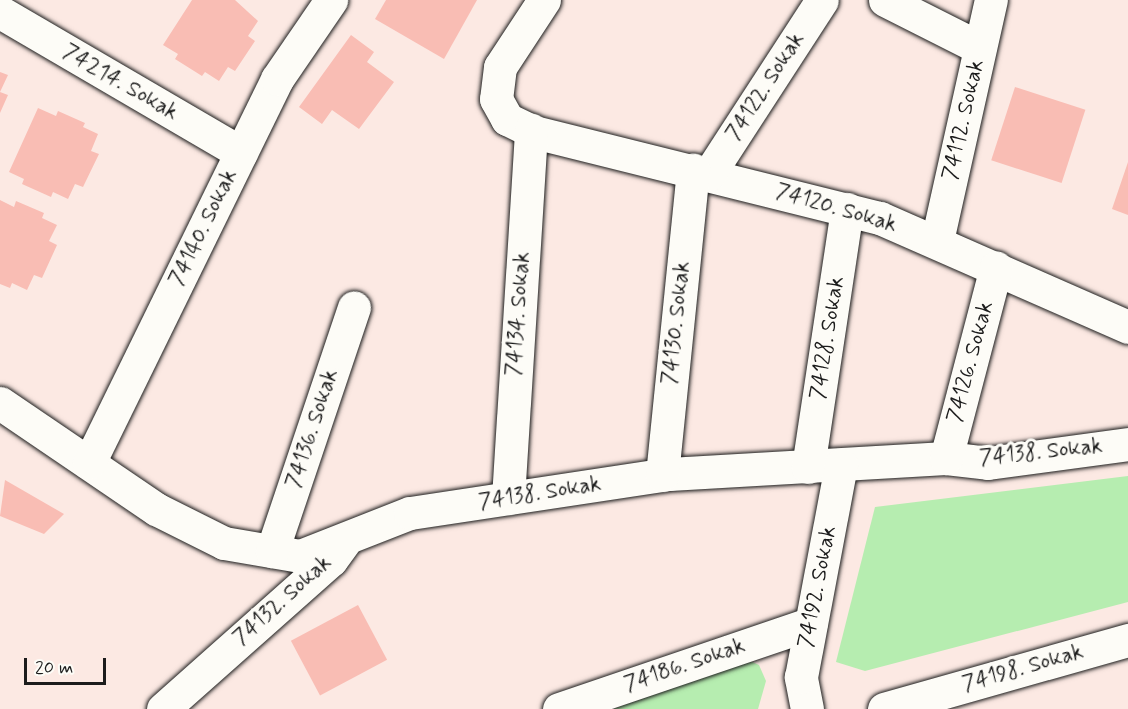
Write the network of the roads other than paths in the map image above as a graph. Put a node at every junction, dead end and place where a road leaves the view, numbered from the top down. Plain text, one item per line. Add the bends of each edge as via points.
1 (331, 0) edge
2 (544, 0) edge
3 (822, 0) edge
4 (885, 0) edge
5 (991, 0) edge
6 (0, 12) edge
7 (980, 48) junction
8 (531, 130) junction
9 (241, 153) junction
10 (701, 172) junction
11 (847, 209) junction
12 (937, 241) junction
13 (996, 267) junction
14 (354, 307) dead end
15 (1128, 327) edge
16 (0, 403) edge
17 (1128, 444) edge
18 (946, 458) junction
19 (89, 463) junction
20 (841, 465) junction
21 (808, 466) junction
22 (662, 475) junction
23 (508, 498) junction
24 (346, 537) junction
25 (272, 551) junction
26 (811, 623) junction
27 (1128, 640) edge
28 (163, 709) edge
29 (559, 709) edge
30 (807, 709) edge
31 (884, 709) edge

1 - 9 street, 74140. Sokak via 277,79
2 - 8 street, 74120. Sokak via 500,67 496,99 507,119
3 - 10 street, 74122. Sokak
4 - 7 street
5 - 7 street, 74112. Sokak
6 - 9 street, 74214. Sokak
7 - 12 street, 74112. Sokak
8 - 10 street, 74120. Sokak
8 - 23 street, 74134. Sokak
9 - 19 street, 74140. Sokak
10 - 11 street, 74120. Sokak
10 - 22 street, 74130. Sokak
11 - 12 street, 74120. Sokak
11 - 21 street, 74128. Sokak
12 - 13 street, 74120. Sokak
13 - 15 street, 74120. Sokak
13 - 18 street, 74126. Sokak
14 - 25 street, 74136. Sokak
16 - 19 street, 74138. Sokak
17 - 18 street, 74138. Sokak via 988,462
18 - 20 street, 74138. Sokak
19 - 25 street, 74138. Sokak via 156,509 224,543
20 - 21 street, 74138. Sokak
20 - 26 street, 74192. Sokak
21 - 22 street, 74138. Sokak
22 - 23 street, 74138. Sokak
23 - 24 street, 74138. Sokak via 410,513
24 - 25 street, 74138. Sokak via 300,556
24 - 28 street, 74132. Sokak via 331,561
26 - 29 street, 74186. Sokak
26 - 30 street, 74192. Sokak via 801,677
27 - 31 street, 74198. Sokak

